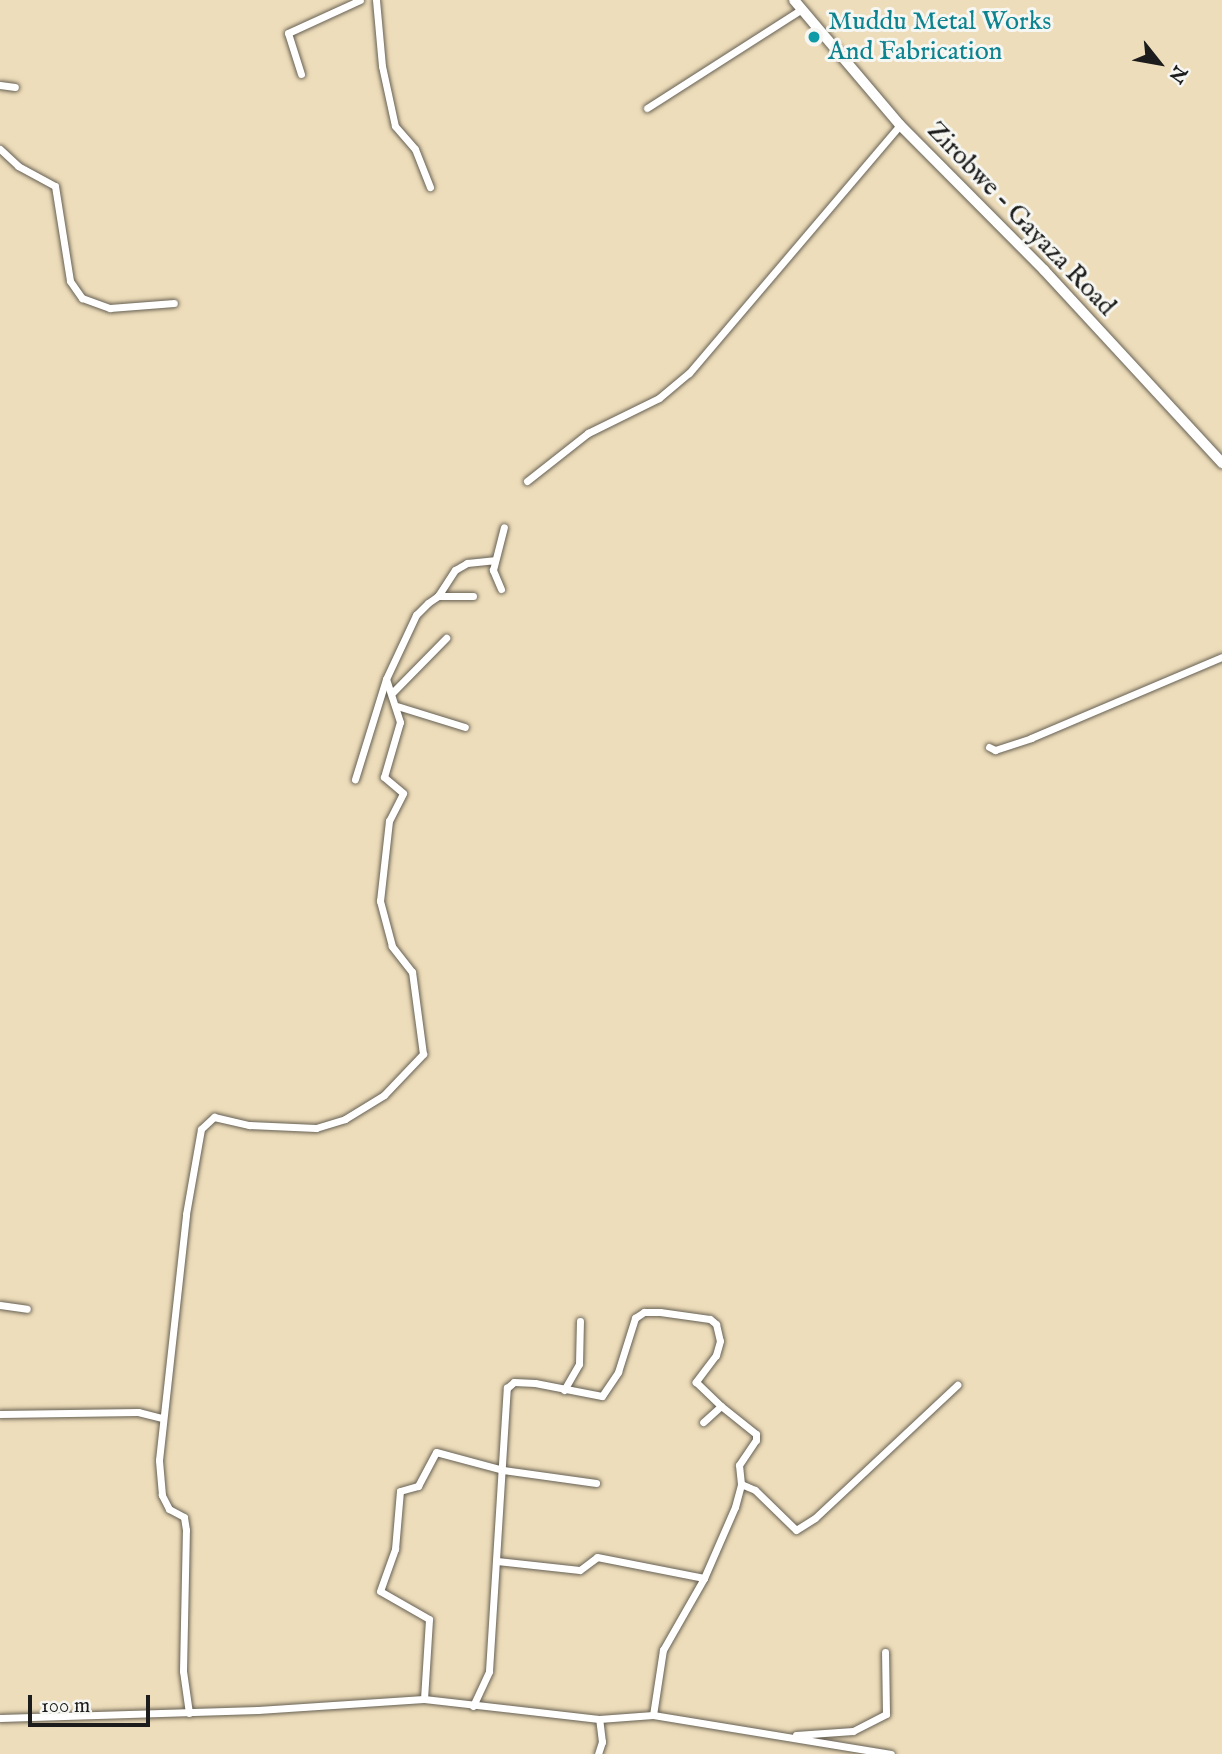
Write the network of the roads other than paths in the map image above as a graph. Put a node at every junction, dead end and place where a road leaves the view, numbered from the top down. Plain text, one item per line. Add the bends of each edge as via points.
1 (360, 0) edge
2 (376, 0) edge
3 (794, 0) edge
4 (802, 9) junction
5 (301, 74) dead end
6 (0, 85) edge
7 (15, 87) dead end
8 (647, 108) dead end
9 (900, 125) junction
10 (0, 149) edge
11 (430, 187) dead end
12 (174, 303) dead end
13 (1222, 463) edge
14 (527, 481) dead end
15 (503, 527) dead end
16 (494, 560) junction
17 (501, 589) dead end
18 (438, 596) junction
19 (474, 596) dead end
20 (446, 638) dead end
21 (1222, 657) edge
22 (386, 679) junction
23 (393, 692) junction
24 (397, 706) junction
25 (466, 727) dead end
26 (989, 747) dead end
27 (355, 779) dead end
28 (0, 1305) edge
29 (27, 1309) dead end
30 (580, 1321) dead end
31 (957, 1385) dead end
32 (564, 1390) junction
33 (721, 1406) junction
34 (0, 1414) edge
35 (162, 1418) junction
36 (702, 1422) dead end
37 (503, 1470) junction
38 (596, 1483) dead end
39 (741, 1484) junction
40 (497, 1561) junction
41 (704, 1578) junction
42 (885, 1652) dead end
43 (424, 1699) junction
44 (473, 1706) junction
45 (189, 1713) junction
46 (653, 1715) junction
47 (0, 1718) edge
48 (599, 1719) junction
49 (792, 1736) junction
50 (598, 1754) edge
51 (891, 1754) edge

1 - 5 street via 288,33
2 - 11 street via 382,66 395,126 415,149
3 - 4 street, Zirobwe - Gayaza Road
4 - 8 street
4 - 9 street, Zirobwe - Gayaza Road
6 - 7 street
9 - 13 street, Zirobwe - Gayaza Road via 1044,270
9 - 14 street via 689,373 659,398 588,433
10 - 12 street via 18,166 55,186 70,281 82,298 110,308
15 - 16 street
16 - 17 street
16 - 18 street via 467,563 455,570
18 - 19 street
18 - 22 street via 416,615
20 - 23 street
21 - 26 street via 1031,738 995,750
22 - 23 street
22 - 27 street
23 - 24 street
24 - 25 street
24 - 35 street via 400,722 384,778 403,793 389,821 380,901 389,938 412,972 423,1054 384,1095 316,1128 249,1125 214,1117 206,1121 186,1214 172,1365
28 - 29 street
30 - 32 street via 579,1364
31 - 39 street via 796,1531 755,1490
32 - 33 street via 602,1396 618,1372 635,1318 644,1312 660,1312 716,1324 720,1341 716,1355 696,1382
32 - 37 street via 514,1382 507,1388
33 - 36 street
33 - 39 street via 756,1434 738,1465
34 - 35 street via 138,1412
35 - 45 street via 162,1495 169,1509 184,1517 187,1530 183,1671
37 - 38 street
37 - 40 street
37 - 43 street via 436,1452 418,1486 400,1491 395,1549 380,1591 429,1619
39 - 41 street
40 - 41 street via 580,1570 597,1557
40 - 44 street via 489,1671
41 - 46 street via 663,1650
42 - 49 street via 886,1714 853,1731
43 - 44 street
43 - 45 street
44 - 48 street
45 - 47 street
46 - 48 street
46 - 49 street
48 - 50 street via 602,1742
49 - 51 street

